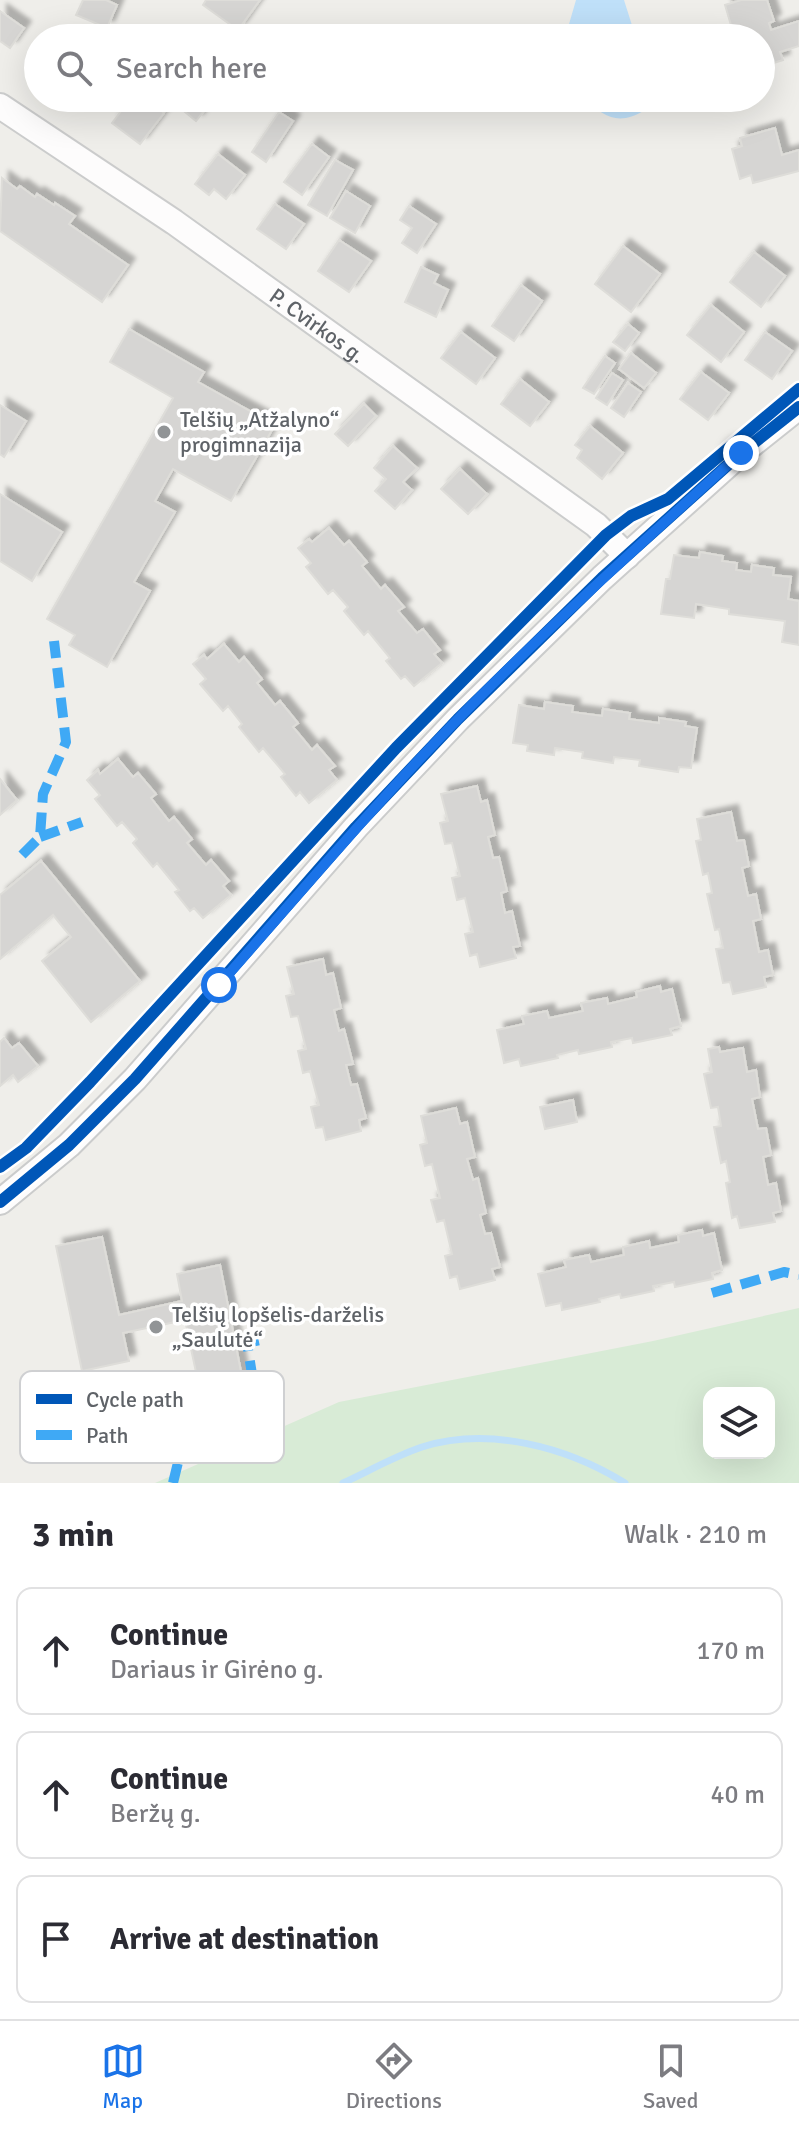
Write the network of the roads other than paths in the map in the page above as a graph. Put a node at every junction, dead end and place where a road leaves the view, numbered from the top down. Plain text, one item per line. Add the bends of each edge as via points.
1 (0, 106) edge
2 (799, 407) edge
3 (627, 556) junction
4 (0, 1202) edge

1 - 3 street, P. Cvirkos g. via 174,222 596,525
2 - 3 street
3 - 4 street via 421,757 110,1105

